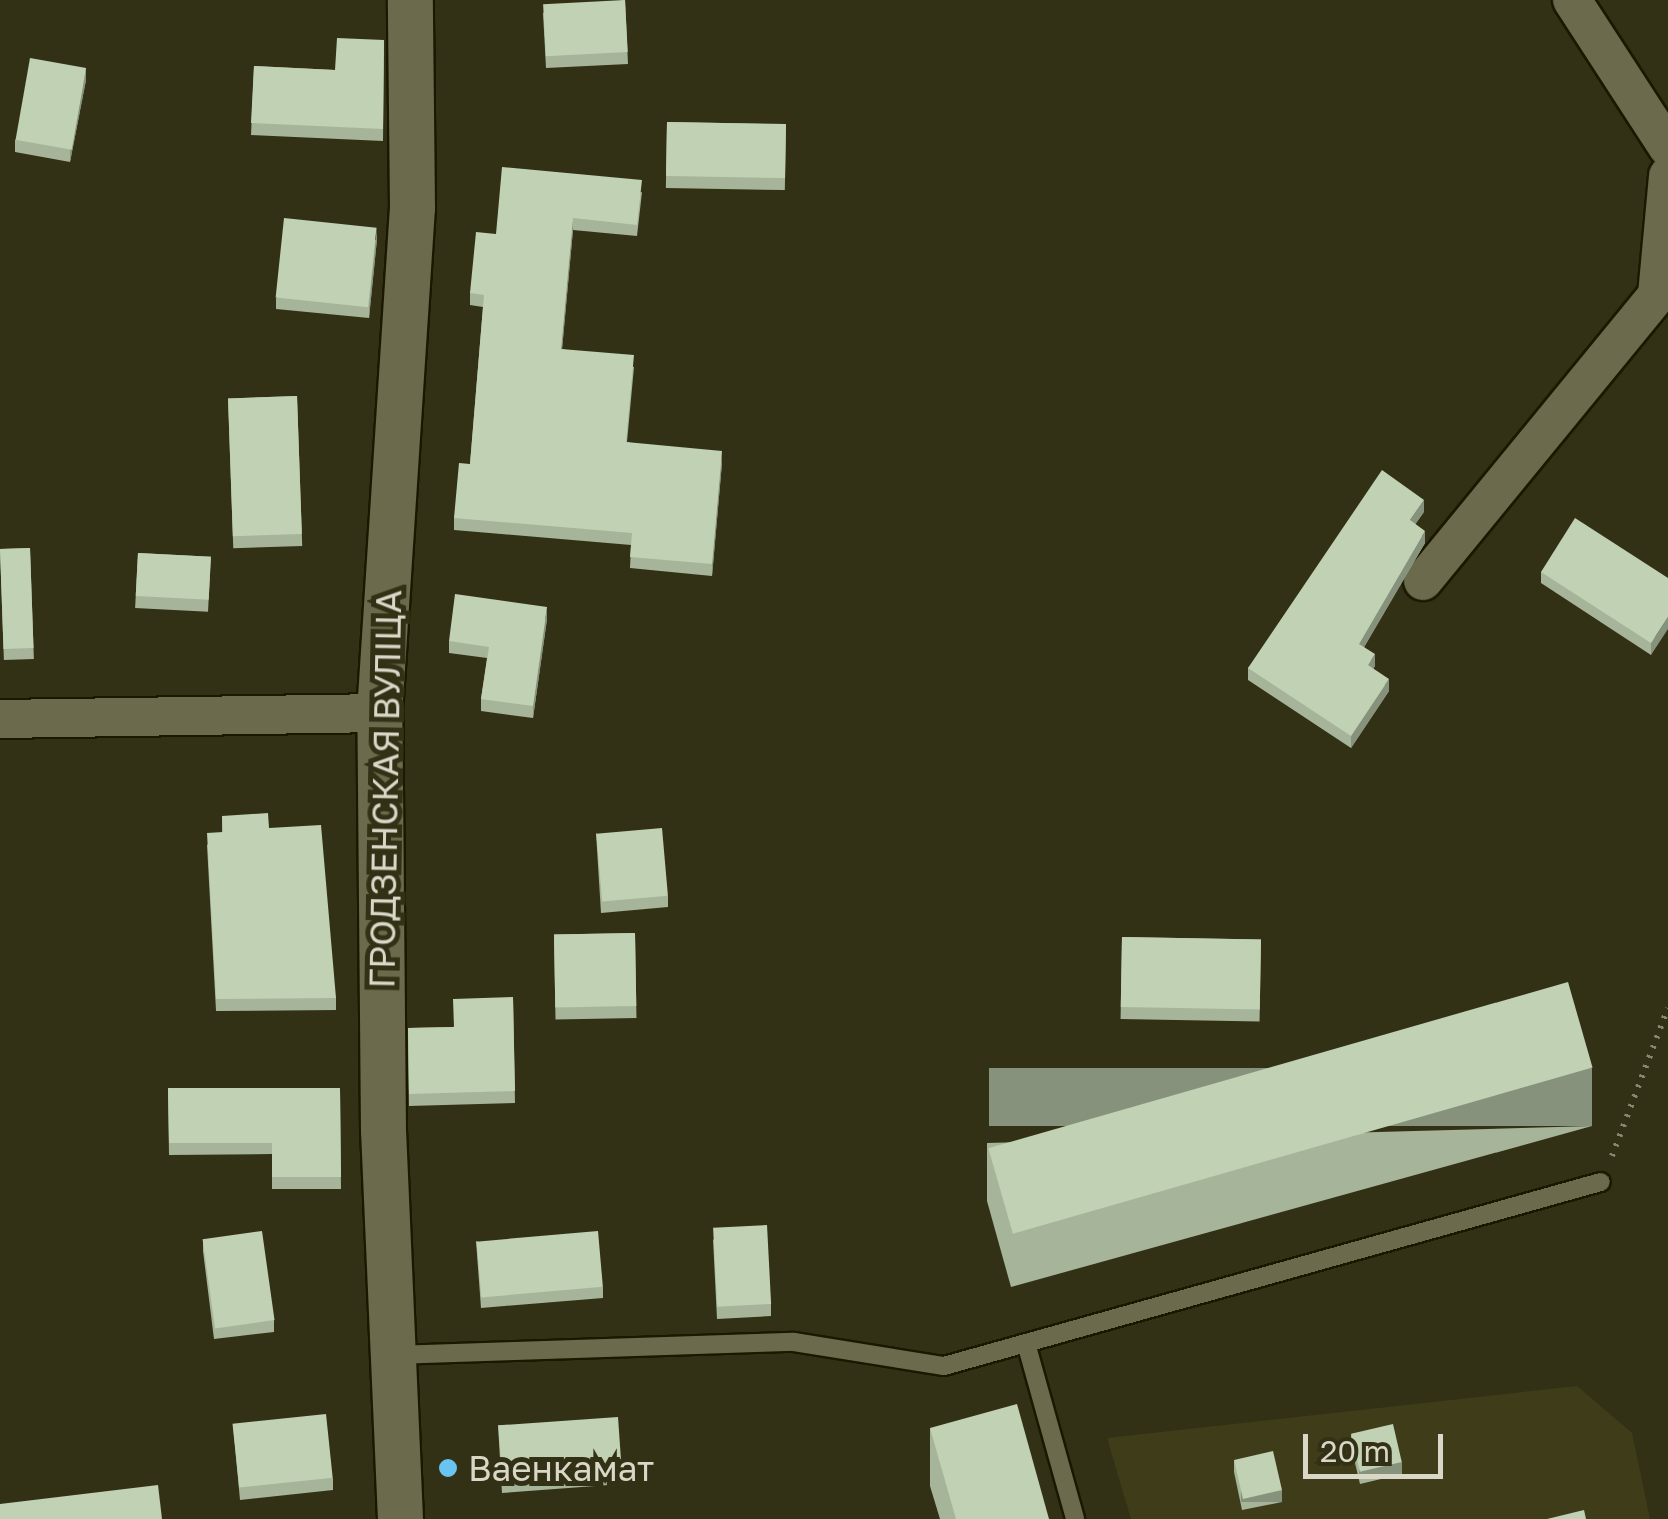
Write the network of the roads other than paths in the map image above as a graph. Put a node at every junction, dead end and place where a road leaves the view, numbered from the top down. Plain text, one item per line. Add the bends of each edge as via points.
1 (410, 0) edge
2 (1572, 0) edge
3 (1668, 148) edge
4 (1668, 176) edge
5 (1423, 581) dead end
6 (379, 713) junction
7 (0, 719) edge
8 (1601, 1182) road end
9 (1026, 1343) junction
10 (391, 1354) junction
11 (400, 1519) edge
12 (1075, 1519) edge

1 - 6 street, ГРОДЗЕНСКАЯ ВУЛІЦА via 412,207
2 - 3 street
4 - 5 street via 1657,296
6 - 7 street
6 - 10 street, ГРОДЗЕНСКАЯ ВУЛІЦА
8 - 9 lane
9 - 10 lane via 944,1366 794,1342
9 - 12 lane
10 - 11 street, ГРОДЗЕНСКАЯ ВУЛІЦА

